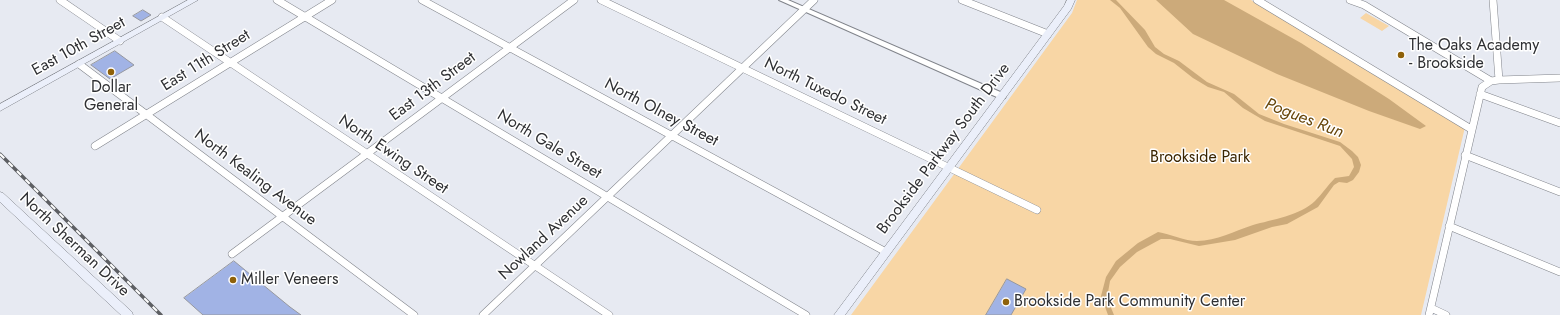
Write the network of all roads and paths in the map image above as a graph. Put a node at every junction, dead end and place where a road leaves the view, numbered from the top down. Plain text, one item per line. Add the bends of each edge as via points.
1 (60, 0) edge
2 (194, 0) edge
3 (277, 0) edge
4 (332, 0) edge
5 (422, 0) edge
6 (574, 0) edge
7 (601, 0) edge
8 (782, 0) edge
9 (814, 0) edge
10 (962, 0) edge
11 (1071, 0) edge
12 (1257, 0) edge
13 (1350, 0) edge
14 (1493, 0) edge
15 (1360, 2) edge
16 (804, 10) junction
17 (305, 17) junction
18 (162, 18) junction
19 (1048, 34) junction
20 (120, 41) junction
21 (510, 48) junction
22 (230, 63) junction
23 (79, 64) junction
24 (743, 68) junction
25 (1560, 78) edge
26 (1499, 80) junction
27 (1491, 81) junction
28 (1480, 94) junction
29 (1002, 96) junction
30 (442, 98) junction
31 (0, 108) edge
32 (146, 114) junction
33 (1560, 123) edge
34 (1471, 129) junction
35 (672, 136) junction
36 (95, 146) dead end
37 (367, 154) junction
38 (1465, 155) junction
39 (948, 167) junction
40 (1560, 192) edge
41 (0, 196) edge
42 (608, 197) junction
43 (1037, 210) dead end
44 (282, 216) junction
45 (1449, 226) junction
46 (886, 252) junction
47 (232, 254) dead end
48 (535, 266) junction
49 (1560, 272) edge
50 (1430, 312) edge
51 (125, 314) edge
52 (414, 315) edge
53 (483, 315) edge
54 (609, 315) edge
55 (806, 315) edge
56 (839, 315) edge
57 (1446, 315) edge

1 - 20 street
2 - 18 main road, East 10th Street
3 - 17 street, North Gale Street
4 - 17 street, East 11th Street
5 - 21 street, North Olney Street
6 - 21 street, East 13th Street
7 - 24 street, North Tuxedo Street
8 - 16 street
9 - 16 street, Nowland Avenue
10 - 19 street
11 - 19 main road, Brookside Parkway South Drive
12 - 34 street
13 - 15 street
14 - 26 street
15 - 27 street
16 - 24 street, Nowland Avenue
16 - 29 street
17 - 22 street, East 11th Street
17 - 30 street, North Gale Street
18 - 20 main road, East 10th Street
18 - 22 street, North Ewing Street
19 - 29 main road, Brookside Parkway South Drive
20 - 23 main road, East 10th Street
21 - 30 street, East 13th Street
21 - 35 street, North Olney Street
22 - 32 street, East 11th Street
22 - 37 street, North Ewing Street
23 - 31 main road, East 10th Street
23 - 32 street, North Kealing Avenue
24 - 35 street, Nowland Avenue
24 - 39 street, North Tuxedo Street
25 - 26 street
26 - 27 street
27 - 28 street via 1482,87
28 - 33 street
28 - 34 street
29 - 39 main road, Brookside Parkway South Drive
30 - 37 street, East 13th Street
30 - 42 street, North Gale Street
32 - 36 street, East 11th Street
32 - 44 street, North Kealing Avenue
34 - 38 street
35 - 42 street, Nowland Avenue
35 - 46 street, North Olney Street
37 - 44 street, East 13th Street
37 - 48 street, North Ewing Street
38 - 40 street
38 - 45 street
39 - 43 street, North Tuxedo Street
39 - 46 main road, Brookside Parkway South Drive
41 - 51 main road, North Sherman Drive
42 - 48 street, Nowland Avenue
42 - 55 street, North Gale Street
44 - 47 street, East 13th Street
44 - 52 street, North Kealing Avenue
45 - 49 street
45 - 50 street
46 - 56 main road, Brookside Parkway South Drive
48 - 53 street, Nowland Avenue
48 - 54 street, North Ewing Street
50 - 57 street

